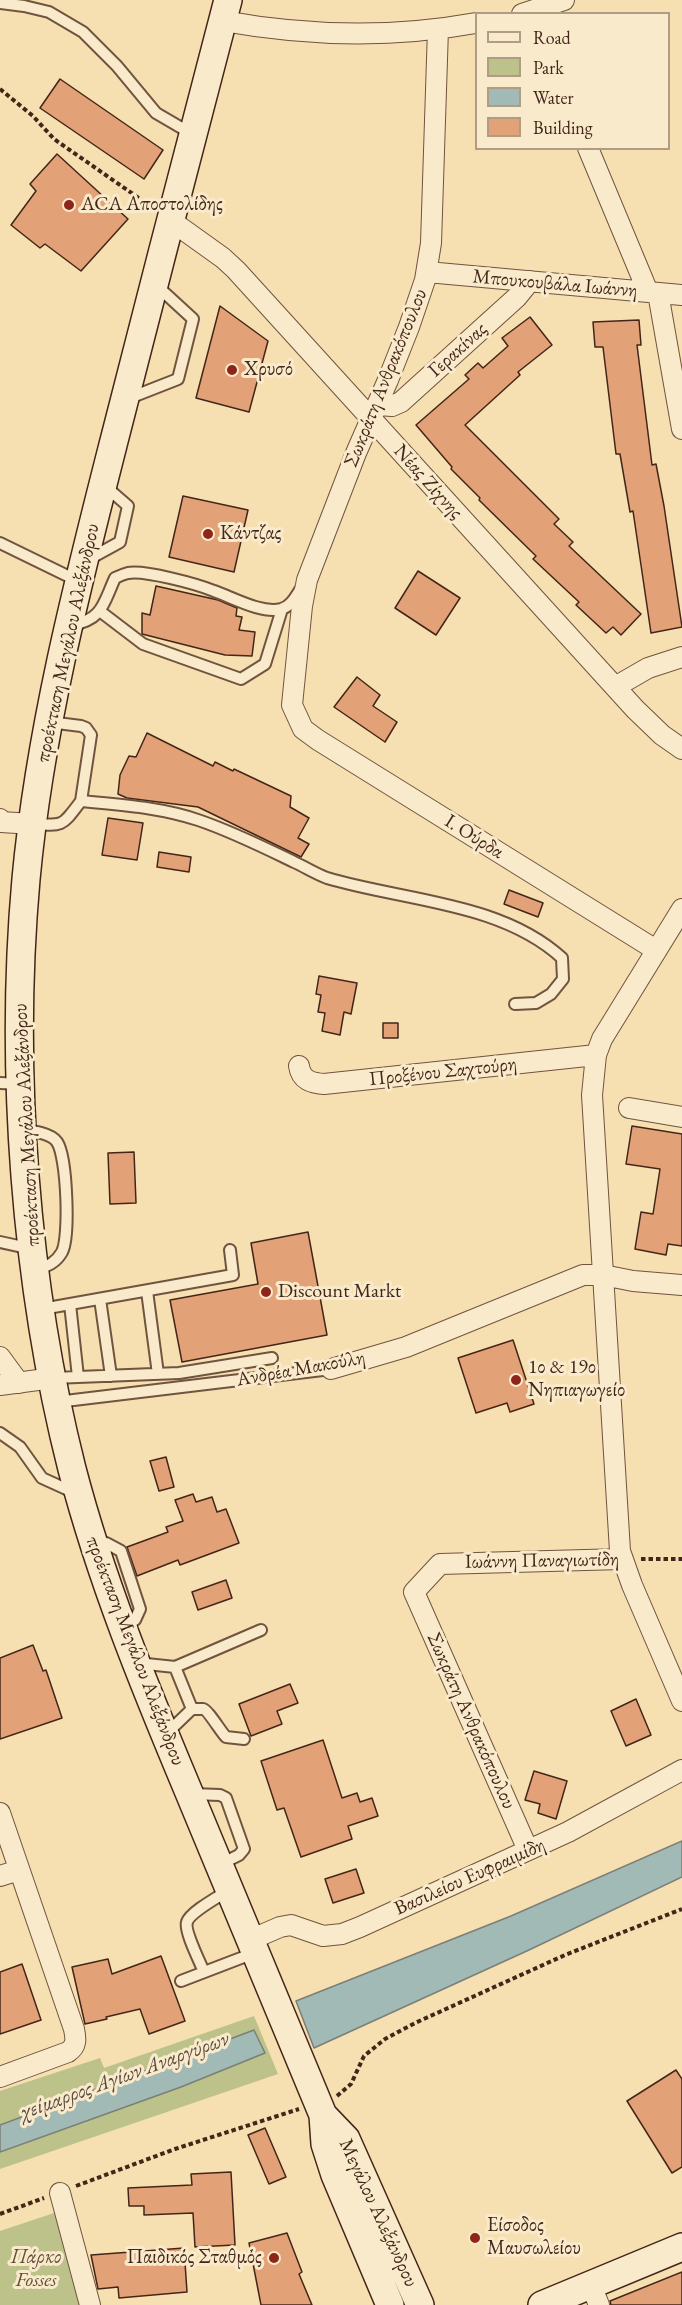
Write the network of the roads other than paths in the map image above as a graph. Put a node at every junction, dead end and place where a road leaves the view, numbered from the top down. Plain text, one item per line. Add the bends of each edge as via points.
1 (564, 0) edge
2 (0, 3) edge
3 (225, 10) edge
4 (531, 12) edge
5 (475, 23) edge
6 (438, 29) junction
7 (193, 134) junction
8 (589, 150) edge
9 (170, 220) junction
10 (427, 273) junction
11 (530, 282) junction
12 (153, 283) junction
13 (653, 292) junction
14 (682, 295) edge
15 (124, 400) junction
16 (375, 412) junction
17 (682, 429) edge
18 (0, 543) edge
19 (81, 572) junction
20 (307, 580) junction
21 (282, 609) junction
22 (101, 612) junction
23 (68, 625) junction
24 (682, 657) edge
25 (615, 687) junction
26 (297, 718) joint
27 (49, 722) junction
28 (682, 749) edge
29 (81, 801) junction
30 (0, 821) edge
31 (33, 824) junction
32 (682, 909) edge
33 (656, 950) junction
34 (515, 1004) dead end
35 (596, 1055) junction
36 (299, 1066) dead end
37 (10, 1084) edge
38 (629, 1108) dead end
39 (682, 1117) edge
40 (23, 1130) junction
41 (0, 1242) edge
42 (230, 1250) dead end
43 (34, 1260) junction
44 (603, 1275) junction
45 (682, 1285) edge
46 (147, 1291) junction
47 (100, 1299) junction
48 (69, 1304) junction
49 (42, 1309) junction
50 (0, 1357) edge
51 (272, 1358) dead end
52 (331, 1369) joint
53 (158, 1374) junction
54 (111, 1376) junction
55 (9, 1384) edge
56 (63, 1386) junction
57 (0, 1433) edge
58 (80, 1495) junction
59 (106, 1543) dead end
60 (622, 1559) junction
61 (414, 1592) joint
62 (135, 1620) dead end
63 (261, 1630) dead end
64 (136, 1663) junction
65 (175, 1667) junction
66 (682, 1701) edge
67 (192, 1709) junction
68 (165, 1735) junction
69 (244, 1740) dead end
70 (682, 1770) edge
71 (0, 1813) edge
72 (528, 1850) junction
73 (19, 1870) junction
74 (0, 1876) edge
75 (229, 1890) junction
76 (256, 1955) junction
77 (204, 1972) junction
78 (181, 1981) dead end
79 (0, 2077) edge
80 (318, 2103) junction
81 (60, 2193) road end
82 (682, 2247) edge
83 (595, 2295) edge
84 (388, 2304) edge
85 (90, 2305) edge
86 (420, 2305) edge
87 (542, 2305) edge

1 - 4 street
2 - 7 lane via 49,12 83,32 156,113
3 - 6 street via 273,28 384,33
3 - 7 main road, προέκταση Μεγάλου Αλεξάνδρου
5 - 6 street
6 - 10 street, Σωκράτη Ανθρακόπουλου via 432,243
7 - 9 main road, προέκταση Μεγάλου Αλεξάνδρου
8 - 13 street
9 - 12 main road, προέκταση Μεγάλου Αλεξάνδρου
9 - 16 street, Νέας Ζίχνης via 236,270
10 - 11 street, Μπουκουβάλα Ιωάννη
10 - 16 street, Σωκράτη Ανθρακόπουλου
11 - 13 street, Μπουκουβάλα Ιωάννη
11 - 16 street, Γερακίνας via 401,402
12 - 15 main road, προέκταση Μεγάλου Αλεξάνδρου
12 - 15 lane via 193,319 191,329 178,379
13 - 14 street, Μπουκουβάλα Ιωάννη
13 - 17 street
15 - 19 main road, προέκταση Μεγάλου Αλεξάνδρου
16 - 20 street, Σωκράτη Ανθρακόπουλου
16 - 25 street, Νέας Ζίχνης
18 - 19 lane
19 - 23 main road, προέκταση Μεγάλου Αλεξάνδρου
20 - 21 lane via 292,602
20 - 26 street, Σωκράτη Ανθρακόπουλου via 293,690 292,705
21 - 22 lane via 271,610 189,583 129,572 115,578
21 - 22 lane via 265,664 241,679 143,644
22 - 23 lane via 90,620
23 - 27 main road, προέκταση Μεγάλου Αλεξάνδρου
24 - 25 street via 648,668
25 - 28 street, Νέας Ζίχνης via 656,730
26 - 33 street, Ι. Ούρδα via 303,729 318,740
27 - 29 lane via 81,726 91,735
27 - 31 main road, προέκταση Μεγάλου Αλεξάνδρου
29 - 31 lane via 59,825
29 - 34 lane via 154,808 197,819 324,877 488,916 523,930 562,958 563,979 551,994 536,1003
30 - 31 street
31 - 37 main road, προέκταση Μεγάλου Αλεξάνδρου
32 - 33 street
33 - 35 street via 611,1021
35 - 36 street, Προξένου Σαχτούρη via 324,1084 309,1082 300,1074
35 - 44 street via 592,1095
37 - 40 main road, προέκταση Μεγάλου Αλεξάνδρου
38 - 39 street
40 - 43 main road, προέκταση Μεγάλου Αλεξάνδρου
40 - 43 lane via 56,1141 61,1154 67,1216 67,1233 55,1263
41 - 43 lane
42 - 46 lane via 233,1275
43 - 49 main road, προέκταση Μεγάλου Αλεξάνδρου
44 - 45 street, Ανδρέα Μακούλη
44 - 52 street, Ανδρέα Μακούλη via 577,1276 406,1347
44 - 60 street
46 - 47 lane
46 - 53 lane
47 - 48 lane
47 - 54 lane
48 - 49 lane
48 - 56 lane
49 - 56 main road, προέκταση Μεγάλου Αλεξάνδρου
50 - 55 street
51 - 53 lane
52 - 56 lane, Ανδρέα Μακούλη
53 - 54 lane
54 - 56 lane
55 - 56 street
56 - 58 main road, προέκταση Μεγάλου Αλεξάνδρου
57 - 58 lane via 20,1447 42,1478
58 - 64 main road, προέκταση Μεγάλου Αλεξάνδρου
59 - 62 lane via 121,1551 140,1609
60 - 61 street, Ιωάννη Παναγιωτίδη via 440,1564
60 - 66 street
61 - 72 street, Σωκράτη Ανθρακόπουλου
63 - 65 lane
64 - 65 lane
64 - 68 main road, προέκταση Μεγάλου Αλεξάνδρου
65 - 67 lane
67 - 68 lane
67 - 69 lane via 206,1710 226,1737
68 - 75 main road, προέκταση Μεγάλου Αλεξάνδρου
70 - 72 street, Βασιλείου Ευφραιμίδη via 608,1812
71 - 73 street
72 - 76 street, Βασιλείου Ευφραιμίδη via 342,1934 318,1935 291,1925 280,1927
73 - 74 street
73 - 79 street via 74,2029 75,2046
75 - 76 main road, προέκταση Μεγάλου Αλεξάνδρου
75 - 77 lane via 187,1922
76 - 77 lane
76 - 80 main road, προέκταση Μεγάλου Αλεξάνδρου
77 - 78 lane
80 - 84 main road, Μεγάλου Αλεξάνδρου via 335,2175
80 - 86 main road, Μεγάλου Αλεξάνδρου via 346,2139
81 - 85 street
82 - 83 main road
83 - 87 main road

